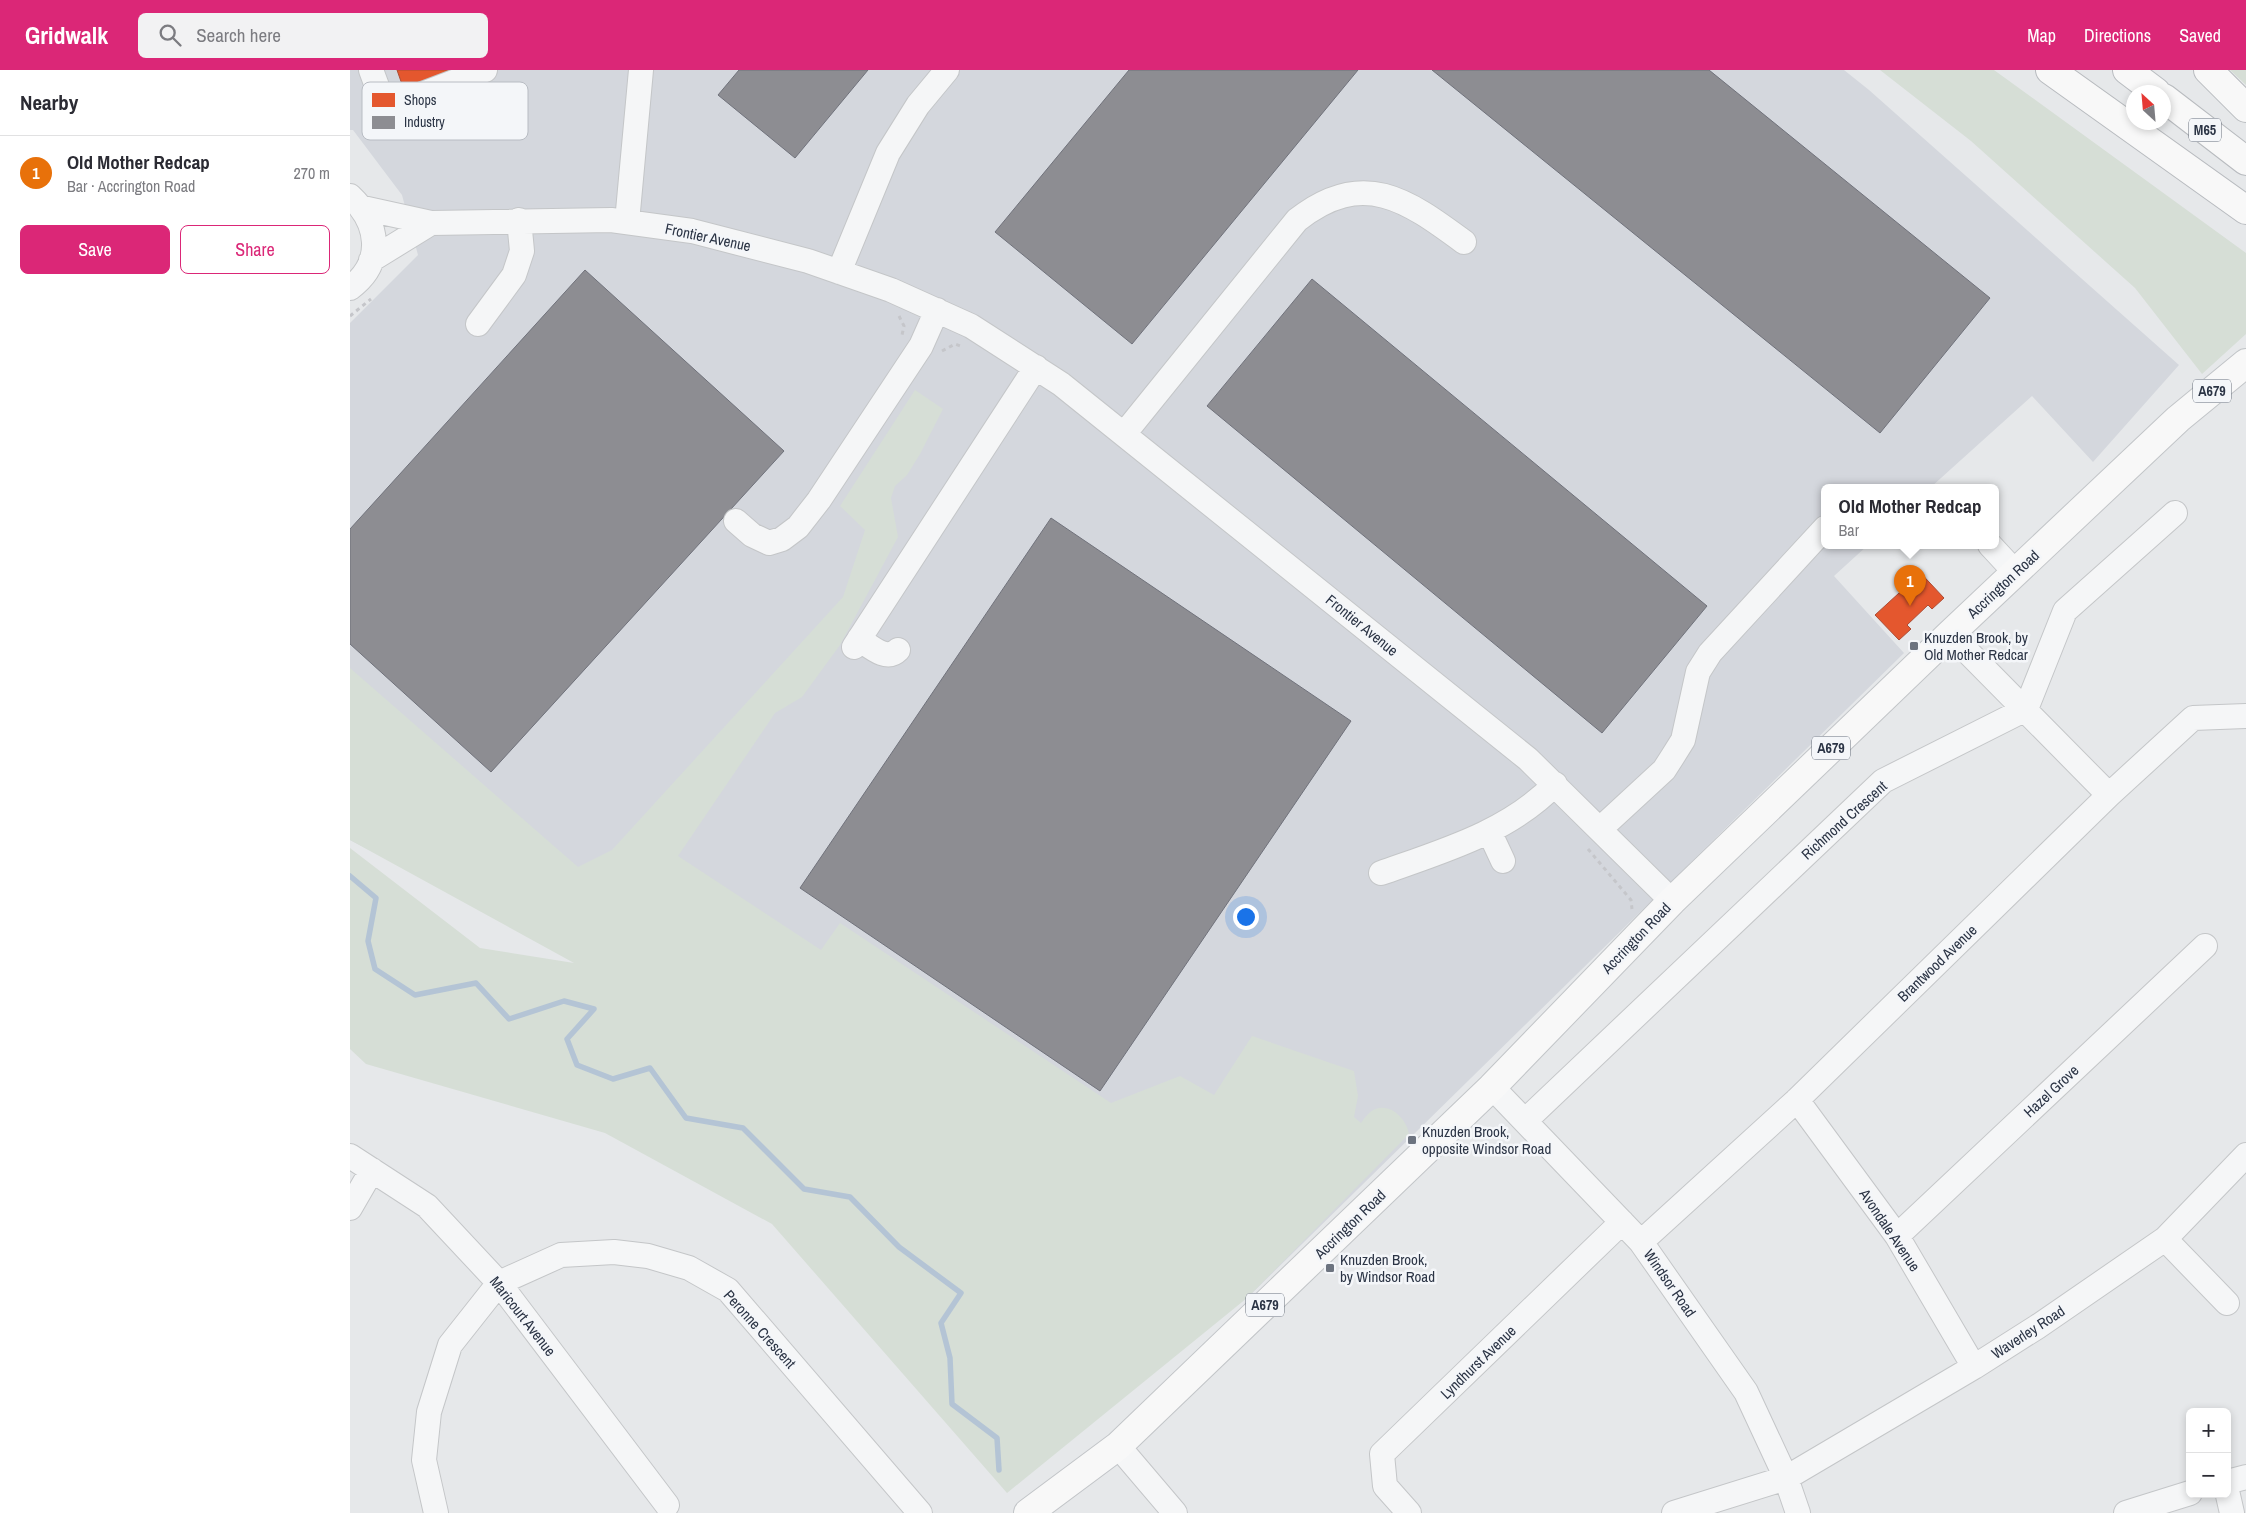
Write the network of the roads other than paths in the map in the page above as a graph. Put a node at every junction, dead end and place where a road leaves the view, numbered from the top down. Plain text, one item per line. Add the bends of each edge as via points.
1 (371, 70) edge
2 (485, 70) edge
3 (641, 70) edge
4 (947, 70) edge
5 (2050, 70) edge
6 (2127, 70) edge
7 (2208, 70) edge
8 (375, 82) edge
9 (454, 82) edge
10 (2147, 85) edge
11 (2171, 103) edge
12 (2246, 108) edge
13 (2246, 161) edge
14 (356, 202) edge
15 (2246, 210) edge
16 (519, 220) junction
17 (627, 222) junction
18 (431, 223) junction
19 (1464, 242) dead end
20 (371, 260) junction
21 (839, 272) junction
22 (350, 288) edge
23 (937, 310) junction
24 (478, 324) dead end
25 (2246, 363) edge
26 (1036, 367) junction
27 (1124, 434) junction
28 (2175, 513) dead end
29 (736, 521) dead end
30 (1821, 532) edge
31 (1994, 549) edge
32 (2016, 572) junction
33 (1950, 634) junction
34 (898, 650) dead end
35 (2026, 709) junction
36 (2246, 716) edge
37 (1555, 784) junction
38 (2109, 795) junction
39 (1600, 829) junction
40 (1489, 831) junction
41 (1503, 861) dead end
42 (1382, 873) dead end
43 (1672, 901) junction
44 (2205, 946) dead end
45 (1492, 1087) junction
46 (1797, 1100) junction
47 (1526, 1120) junction
48 (350, 1156) edge
49 (2246, 1156) edge
50 (372, 1170) junction
51 (350, 1208) edge
52 (1622, 1222) junction
53 (1897, 1236) junction
54 (2165, 1238) junction
55 (1641, 1242) junction
56 (499, 1283) junction
57 (2227, 1303) dead end
58 (1974, 1367) junction
59 (1118, 1446) junction
60 (2246, 1477) edge
61 (1786, 1478) junction
62 (2231, 1481) edge
63 (2186, 1494) edge
64 (2229, 1498) edge
65 (667, 1505) dead end
66 (436, 1513) edge
67 (920, 1513) edge
68 (1028, 1513) edge
69 (1175, 1513) edge
70 (1409, 1513) edge
71 (1674, 1513) edge
72 (1798, 1513) edge
73 (2126, 1513) edge
74 (2232, 1513) edge

1 - 8 street
2 - 9 street
3 - 17 street
4 - 21 street via 918,105 888,154
5 - 15 main road
6 - 10 main road
7 - 12 main road
11 - 13 main road, M65
14 - 18 street, Frontier Avenue
14 - 20 street via 370,220 374,233
16 - 17 street, Frontier Avenue
16 - 18 street, Frontier Avenue
16 - 24 street via 522,250 514,275
17 - 21 street, Frontier Avenue via 692,231
18 - 20 street, Frontier Avenue
19 - 27 street via 1428,214 1395,198 1374,194 1346,195 1312,208 1298,220
20 - 22 street via 364,275
21 - 23 street, Frontier Avenue
23 - 26 street, Frontier Avenue via 968,337
23 - 29 street via 921,346 798,527 782,539 769,543 752,535
25 - 32 main road, Accrington Road / A679 via 2178,419
26 - 27 street, Frontier Avenue
26 - 34 street via 857,643 886,655
27 - 37 street, Frontier Avenue
28 - 35 street via 2065,611
30 - 39 street via 1710,653 1698,672 1683,740 1673,756 1664,770
31 - 32 street
32 - 33 main road, Accrington Road / A679
33 - 35 street
33 - 43 main road, Accrington Road / A679
35 - 38 street
35 - 47 street, Richmond Crescent via 1883,781
36 - 38 street, Brantwood Avenue via 2193,718
37 - 39 street, Frontier Avenue
37 - 40 street via 1522,812
38 - 46 street, Brantwood Avenue
39 - 43 street, Frontier Avenue
40 - 41 street
40 - 42 street
43 - 45 main road, Accrington Road / A679
44 - 53 street, Hazel Grove
45 - 47 street, Windsor Road
45 - 59 main road, Accrington Road / A679
46 - 53 street, Avondale Avenue
46 - 55 street, Brantwood Avenue
47 - 52 street, Windsor Road
48 - 50 street, Maricourt Avenue
49 - 54 street, Waverley Road
50 - 51 street
50 - 56 street, Maricourt Avenue via 426,1206
52 - 55 street, Windsor Road
52 - 70 street, Lyndhurst Avenue via 1382,1454 1385,1486
53 - 58 street, Avondale Avenue
54 - 57 street
54 - 58 street, Waverley Road
55 - 61 street, Windsor Road via 1746,1392
56 - 65 street, Maricourt Avenue
56 - 66 street, Peronne Crescent via 450,1345 429,1412 424,1460
56 - 67 street, Peronne Crescent via 561,1255 614,1252 689,1268 728,1290
58 - 61 street, Waverley Road
59 - 68 main road, Accrington Road / A679
59 - 69 street
60 - 62 street
61 - 71 street
61 - 72 street, Windsor Road
63 - 73 street
64 - 74 street

